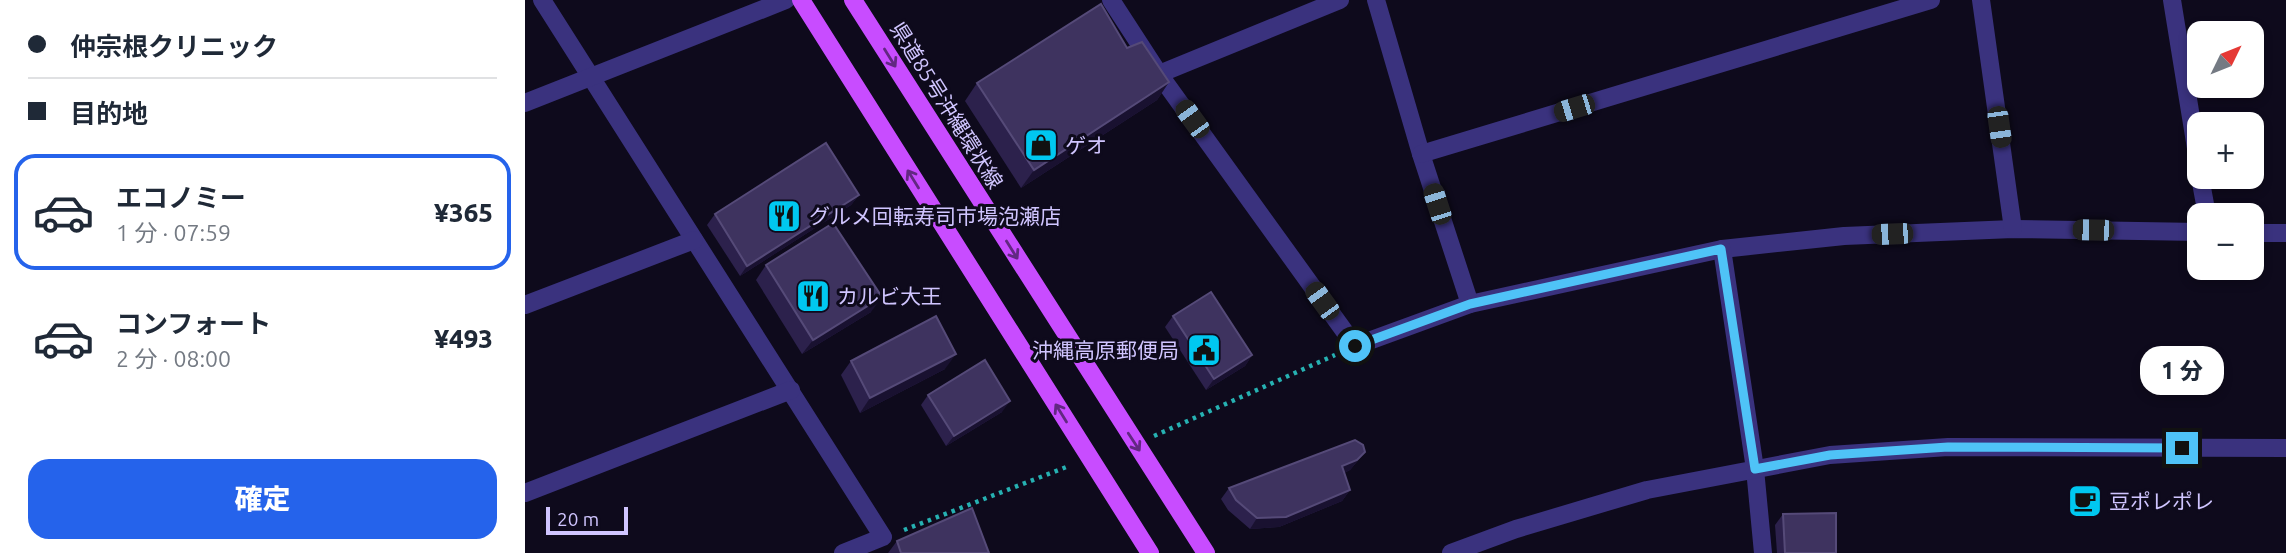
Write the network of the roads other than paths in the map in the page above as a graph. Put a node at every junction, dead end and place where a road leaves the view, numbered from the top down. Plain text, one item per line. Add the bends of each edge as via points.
1 (542, 0) edge
2 (786, 0) edge
3 (801, 0) edge
4 (853, 0) edge
5 (1111, 0) edge
6 (1340, 0) edge
7 (1376, 0) edge
8 (1931, 0) edge
9 (1981, 0) edge
10 (2172, 0) edge
11 (1159, 74) junction
12 (591, 77) junction
13 (525, 103) edge
14 (2190, 112) edge
15 (1421, 154) junction
16 (2013, 229) junction
17 (2187, 232) edge
18 (2264, 233) edge
19 (2286, 233) edge
20 (694, 240) junction
21 (1721, 249) junction
22 (1470, 304) junction
23 (525, 305) edge
24 (791, 390) junction
25 (2286, 448) edge
26 (1755, 469) junction
27 (525, 492) edge
28 (843, 553) edge
29 (1150, 553) edge
30 (1206, 553) edge
31 (1451, 553) edge
32 (1763, 553) edge

1 - 12 street
2 - 12 street
29 -> 3 main road
4 -> 30 main road, 県道85号沖縄環状線
5 - 11 street
6 - 11 street
7 - 15 street
8 - 15 street
9 - 16 street
10 - 14 street
11 - 22 street via 1355,346
12 - 13 street
12 - 20 street
15 - 22 street
16 - 17 street
16 - 21 street via 1843,236
18 - 19 street
20 - 23 street
20 - 24 street
21 - 22 street
21 - 26 street
24 - 27 street
24 - 28 street via 884,537
25 - 26 street via 1948,447 1830,455
26 - 31 street via 1647,490
26 - 32 street

